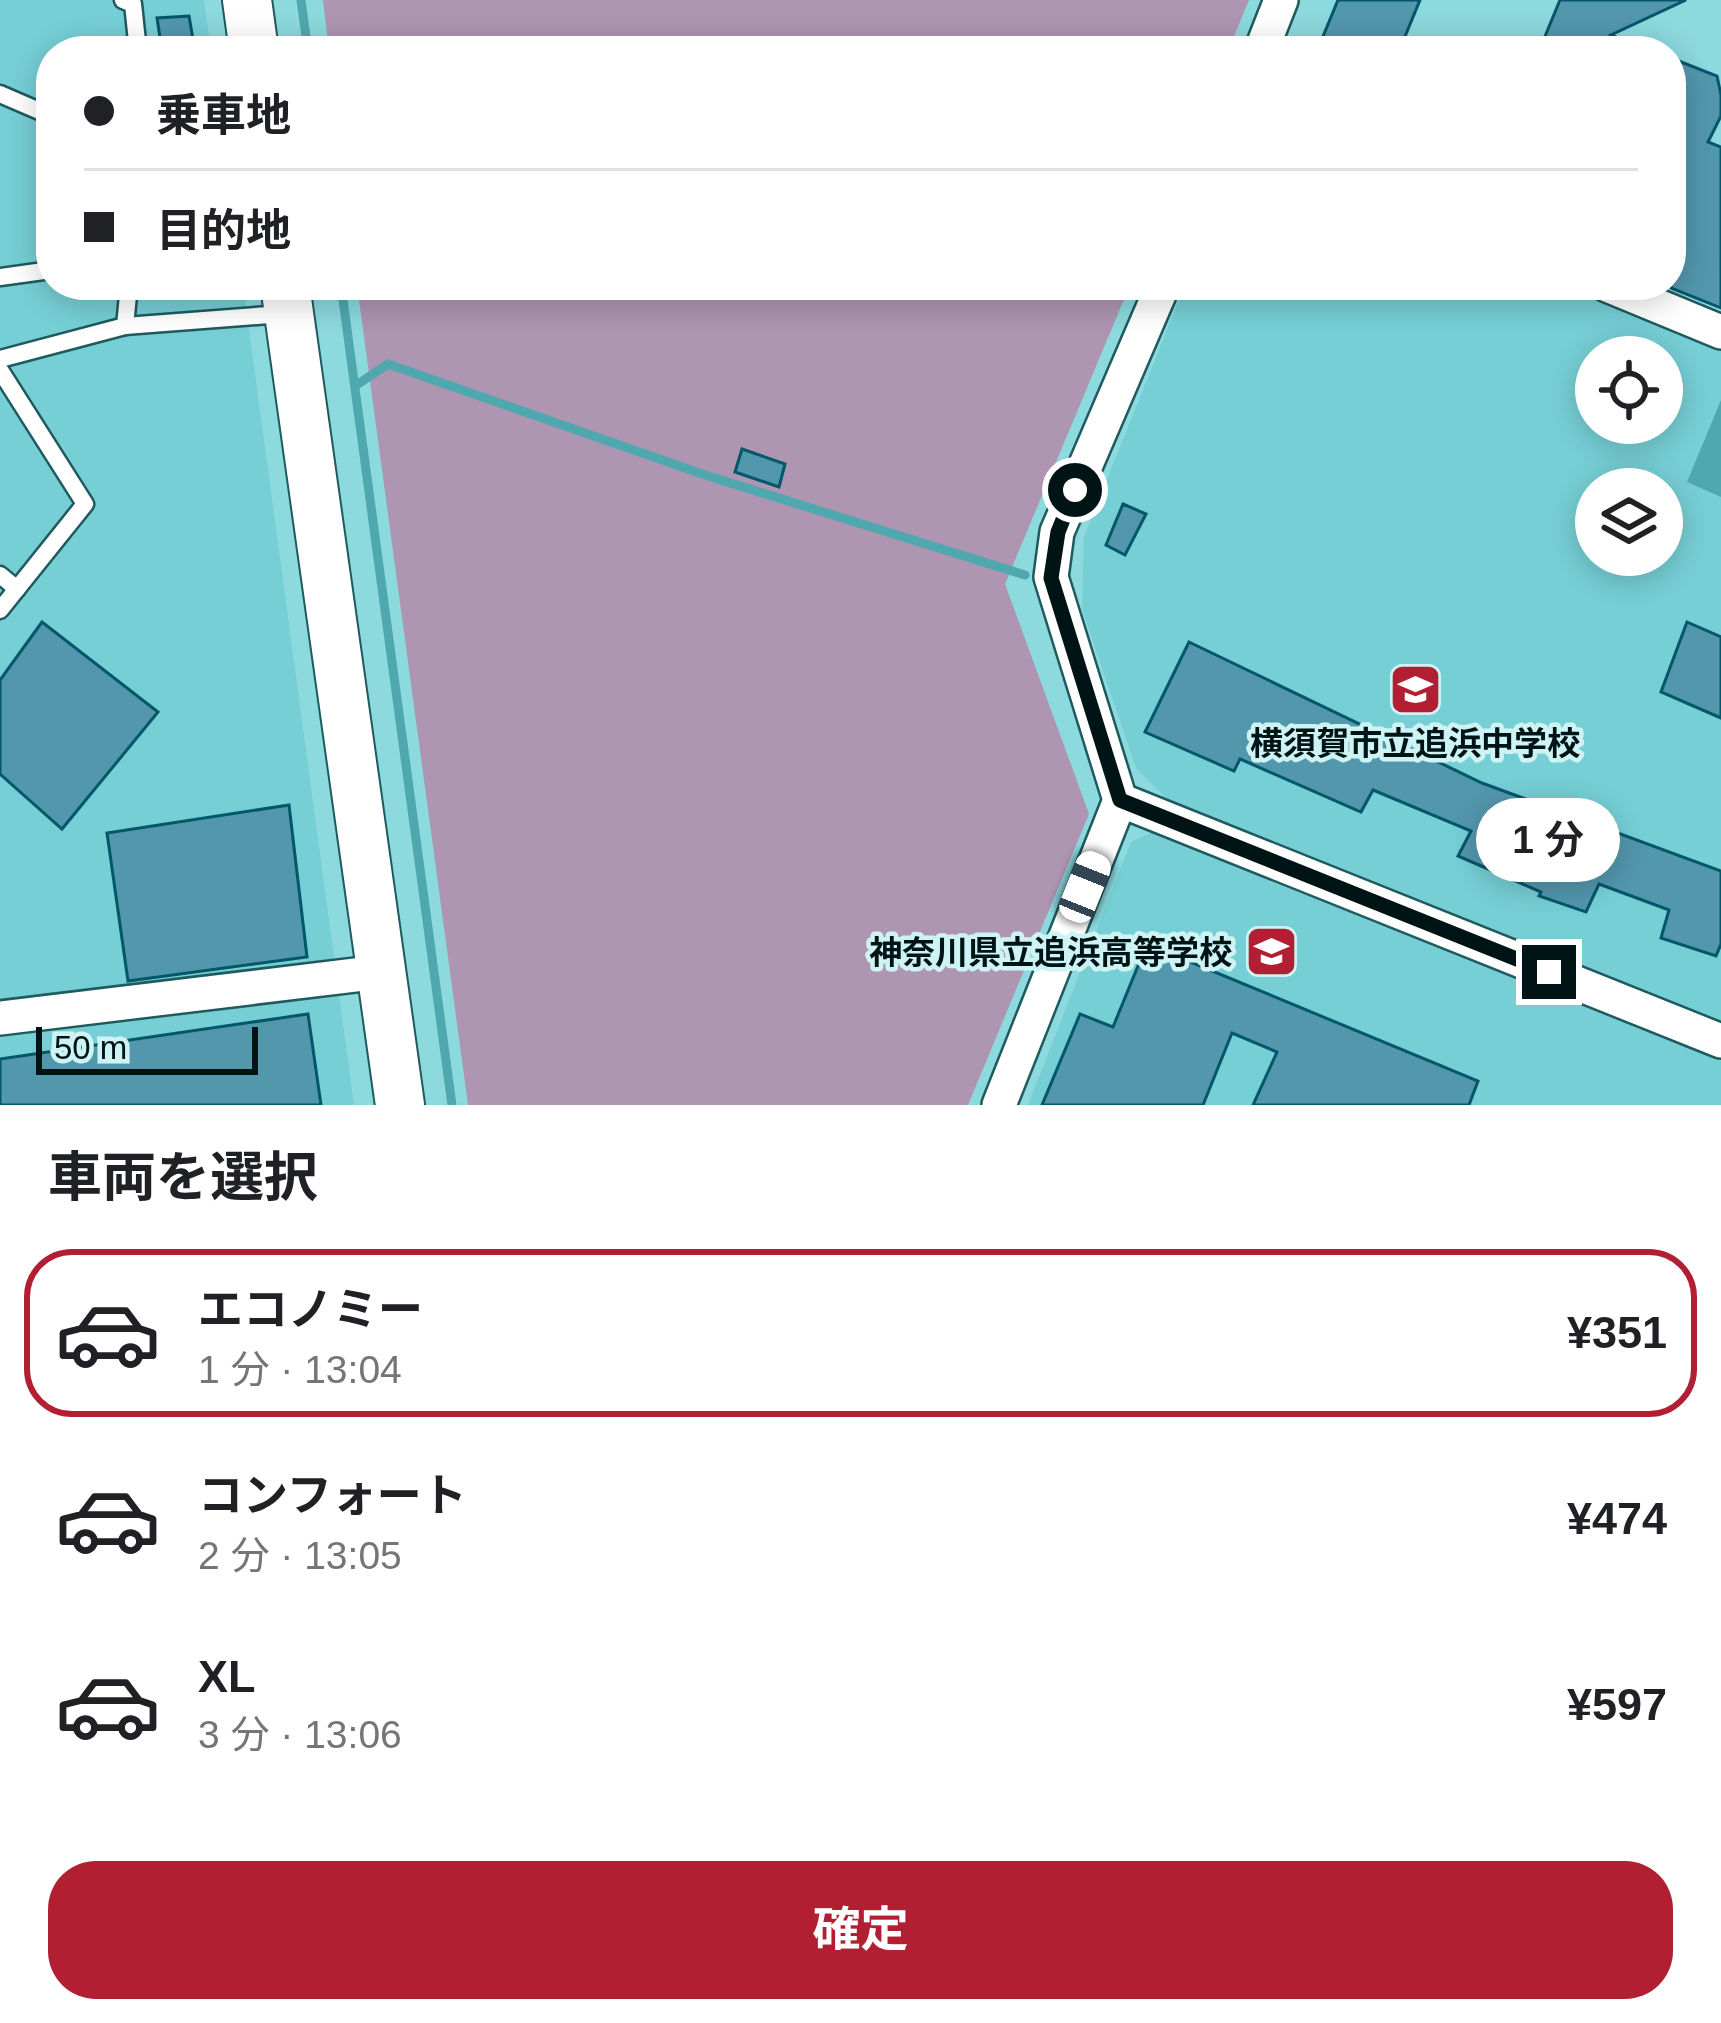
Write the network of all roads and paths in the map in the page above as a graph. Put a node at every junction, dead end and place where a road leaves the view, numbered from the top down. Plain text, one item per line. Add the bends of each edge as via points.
1 (123, 0) edge
2 (247, 0) edge
3 (1281, 0) edge
4 (136, 36) edge
5 (252, 36) edge
6 (1267, 36) edge
7 (0, 94) edge
8 (36, 110) edge
9 (36, 272) edge
10 (0, 278) edge
11 (127, 300) edge
12 (281, 300) edge
13 (287, 300) edge
14 (1157, 300) edge
15 (1643, 300) edge
16 (124, 326) junction
17 (1721, 332) edge
18 (0, 359) edge
19 (0, 370) edge
20 (0, 575) edge
21 (16, 589) junction
22 (0, 610) edge
23 (1120, 800) junction
24 (380, 972) junction
25 (0, 1018) edge
26 (1721, 1041) edge
27 (400, 1105) edge
28 (999, 1105) edge

1 - 4 lane via 133,4
2 - 5 street
3 - 6 street
7 - 8 lane
9 - 10 lane
11 - 16 lane
12 - 16 lane
13 - 24 street
14 - 23 street via 1058,532 1051,578
15 - 17 street
16 - 18 lane
19 - 21 lane via 86,504
20 - 21 lane
21 - 22 lane
23 - 26 street
23 - 28 street
24 - 25 street
24 - 27 street

